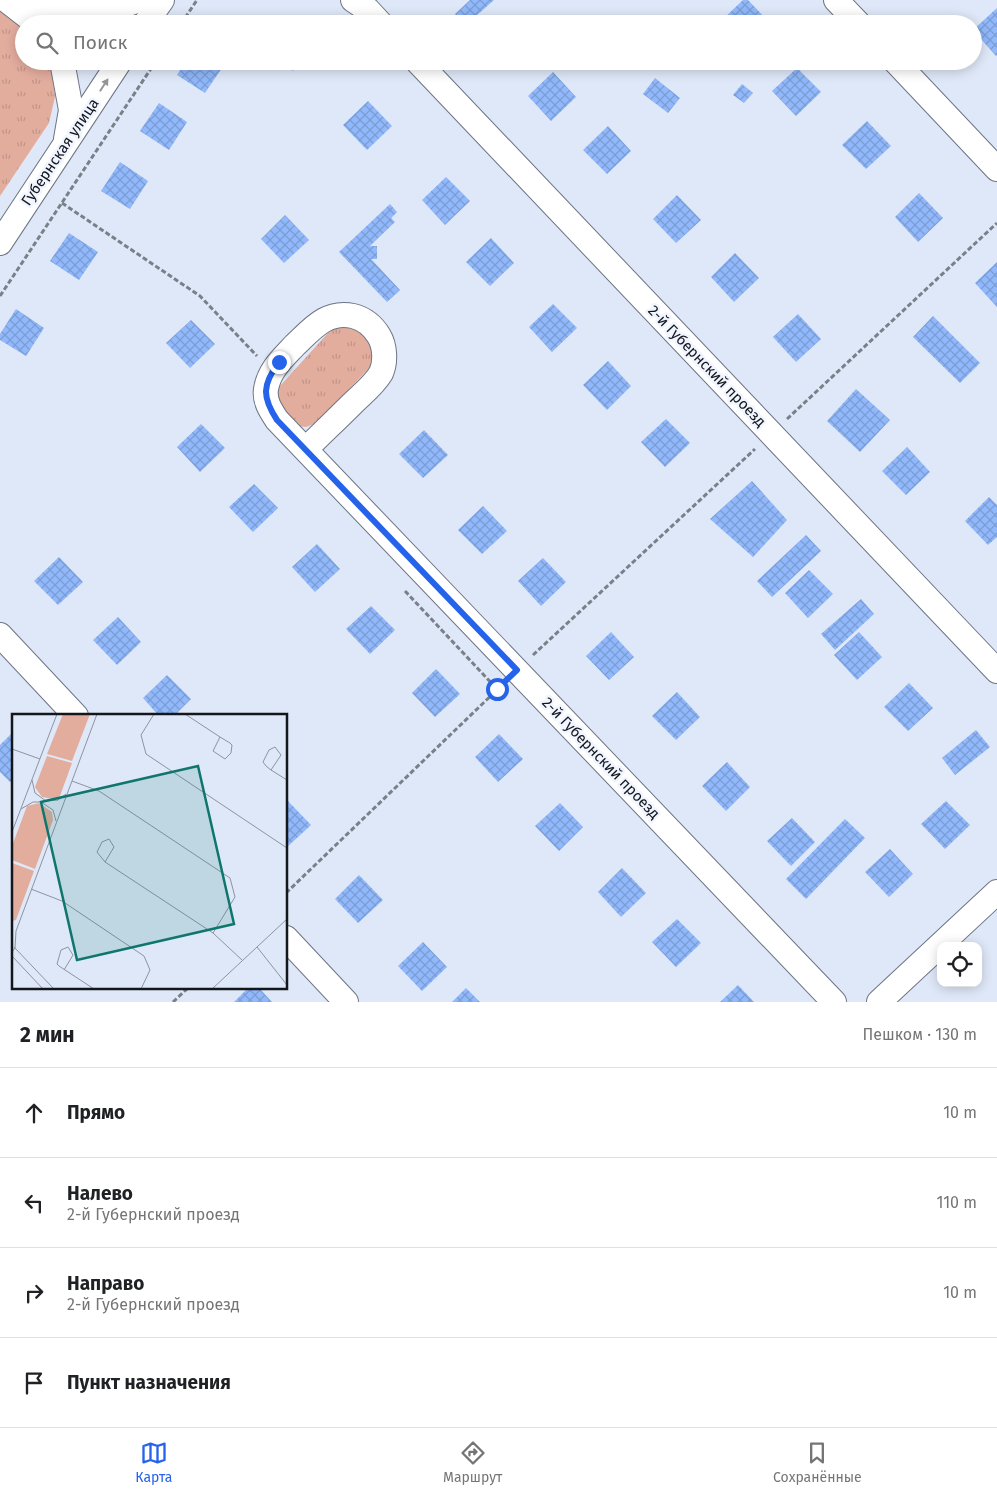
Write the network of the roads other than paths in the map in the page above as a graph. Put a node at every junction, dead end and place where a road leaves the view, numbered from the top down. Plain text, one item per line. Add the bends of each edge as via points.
1 (6, 0) edge
2 (34, 0) edge
3 (139, 0) edge
4 (162, 0) edge
5 (353, 0) edge
6 (836, 0) edge
7 (25, 15) edge
8 (151, 15) edge
9 (373, 15) edge
10 (850, 15) edge
11 (64, 70) edge
12 (114, 70) edge
13 (426, 70) edge
14 (903, 70) edge
15 (64, 146) junction
16 (997, 169) edge
17 (0, 243) edge
18 (306, 449) junction
19 (0, 635) edge
20 (997, 671) edge
21 (74, 714) edge
22 (997, 892) edge
23 (288, 940) edge
24 (346, 1002) edge
25 (834, 1002) edge
26 (879, 1002) edge

1 - 7 street
2 - 3 street via 70,12 109,11
4 - 8 street
5 - 9 street
6 - 10 street
11 - 15 street via 71,110
15 -> 12 street, Губернская улица
13 - 20 street, 2-й Губернский проезд
14 - 16 street
15 - 17 street, Губернская улица
18 - 18 street, 2-й Губернский проезд via 372,385 381,372 385,356 382,341 373,327 360,318 337,315 316,325 269,375 268,407
18 - 25 street, 2-й Губернский проезд
19 - 21 street
22 - 26 street
23 - 24 street

